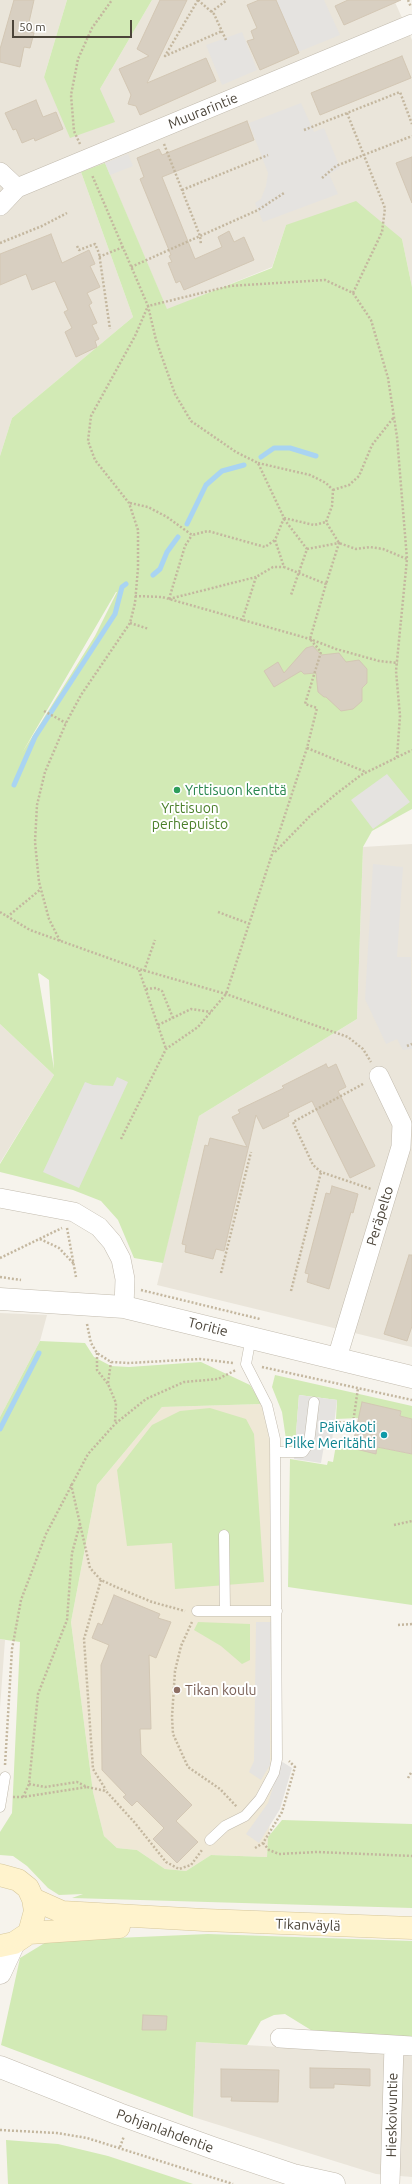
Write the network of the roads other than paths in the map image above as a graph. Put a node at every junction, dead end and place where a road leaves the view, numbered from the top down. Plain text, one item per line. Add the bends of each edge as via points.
1 (412, 24) edge
2 (0, 172) edge
3 (17, 188) junction
4 (0, 206) edge
5 (379, 1076) road end
6 (0, 1198) edge
7 (0, 1299) edge
8 (124, 1307) junction
9 (251, 1337) junction
10 (337, 1358) junction
11 (412, 1376) edge
12 (314, 1402) dead end
13 (276, 1452) junction
14 (224, 1535) dead end
15 (197, 1611) road end
16 (225, 1611) junction
17 (277, 1611) junction
18 (5, 1777) road end
19 (0, 1807) edge
20 (210, 1840) road end
21 (0, 1875) edge
22 (33, 1899) junction
23 (204, 1920) junction
24 (412, 1928) edge
25 (14, 1941) edge
26 (0, 1973) edge
27 (280, 2038) dead end
28 (403, 2046) edge
29 (0, 2067) edge
30 (334, 2184) edge
31 (390, 2184) edge

1 - 3 street, Muurarintie
2 - 3 street
3 - 4 street, Muurarintie
5 - 10 street, Peräpelto via 402,1124 401,1147
6 - 8 street via 74,1212 99,1227 122,1259 126,1279
7 - 8 street, Toritie
8 - 9 street, Toritie
9 - 10 street, Toritie
9 - 13 lane via 246,1364 267,1405
10 - 11 street, Toritie
12 - 13 lane via 309,1443 303,1452
13 - 17 lane
14 - 16 lane
15 - 16 lane
16 - 17 lane
17 - 20 lane via 277,1759 274,1773 260,1799 245,1816 226,1826
18 - 19 lane
21 - 22 main road via 18,1880 28,1888
22 - 23 main road, Tikanväylä via 62,1912
22 - 25 main road via 35,1911
23 - 24 main road, Tikanväylä
23 - 25 main road, Tikanväylä
25 - 26 street
27 - 28 street, Hieskoivuntie
28 - 31 street, Hieskoivuntie
29 - 30 street, Pohjanlahdentie via 220,2151 293,2175

